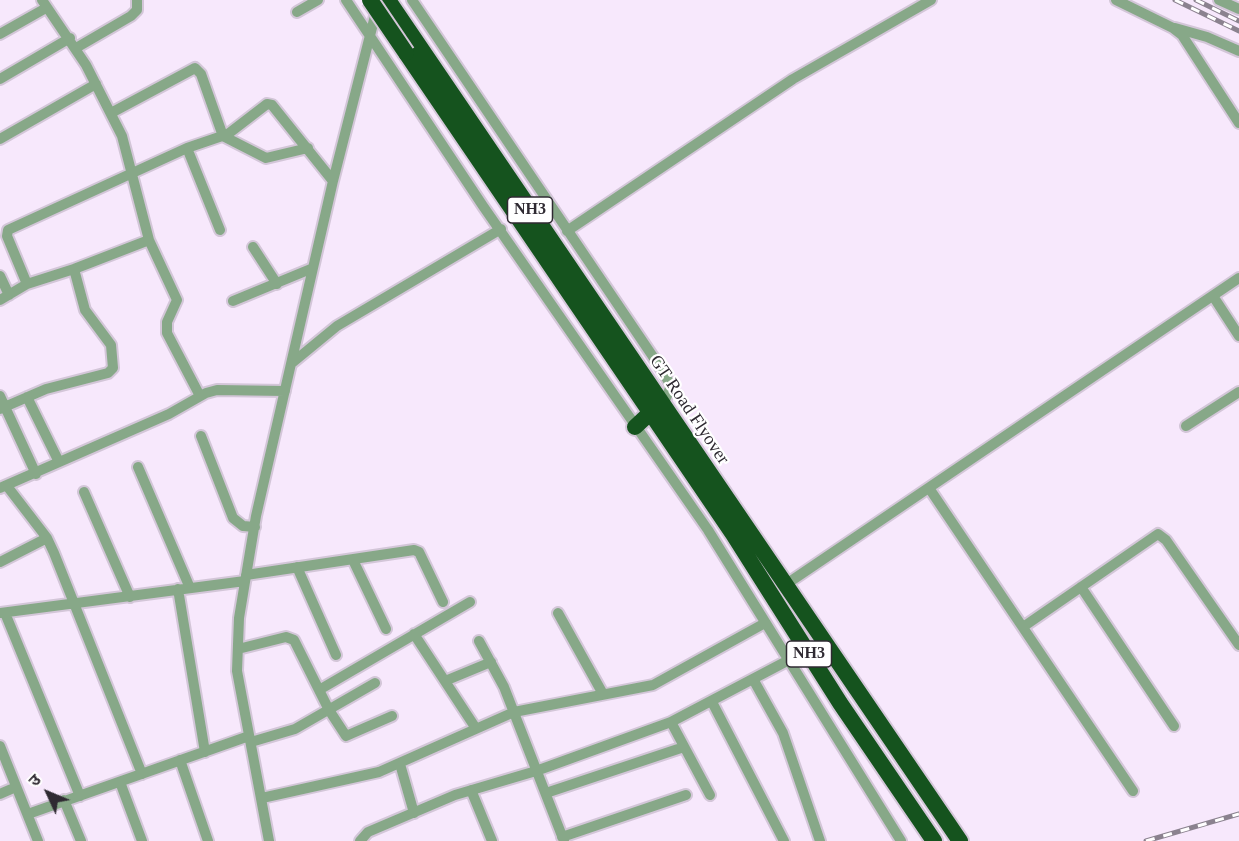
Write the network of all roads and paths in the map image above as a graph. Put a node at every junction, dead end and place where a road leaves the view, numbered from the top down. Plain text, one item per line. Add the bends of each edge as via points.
1 (137, 0) edge
2 (318, 0) edge
3 (346, 0) edge
4 (370, 0) edge
5 (380, 0) edge
6 (388, 0) edge
7 (412, 0) edge
8 (931, 0) edge
9 (1116, 0) edge
10 (1219, 0) edge
11 (44, 4) edge
12 (1239, 9) edge
13 (297, 12) dead end
14 (1173, 28) junction
15 (0, 34) edge
16 (370, 36) junction
17 (73, 43) junction
18 (412, 49) junction
19 (1239, 51) edge
20 (0, 79) edge
21 (96, 84) junction
22 (111, 112) junction
23 (1239, 123) edge
24 (223, 136) junction
25 (0, 139) edge
26 (187, 148) junction
27 (308, 148) junction
28 (133, 171) junction
29 (333, 181) junction
30 (220, 230) dead end
31 (501, 230) junction
32 (567, 231) junction
33 (148, 240) junction
34 (253, 247) dead end
35 (313, 268) junction
36 (74, 269) junction
37 (0, 276) edge
38 (1239, 278) edge
39 (27, 284) junction
40 (277, 284) junction
41 (1213, 296) junction
42 (5, 297) edge
43 (232, 301) dead end
44 (1239, 336) edge
45 (292, 363) junction
46 (285, 391) junction
47 (1239, 392) edge
48 (0, 396) edge
49 (200, 396) junction
50 (27, 397) junction
51 (3, 408) edge
52 (657, 409) junction
53 (1186, 426) dead end
54 (635, 427) junction
55 (201, 436) dead end
56 (59, 462) junction
57 (138, 467) dead end
58 (36, 474) junction
59 (3, 487) edge
60 (929, 488) junction
61 (84, 492) dead end
62 (255, 526) junction
63 (47, 538) junction
64 (352, 560) junction
65 (0, 562) edge
66 (297, 567) junction
67 (246, 578) junction
68 (785, 585) junction
69 (1081, 587) junction
70 (190, 588) junction
71 (178, 589) junction
72 (130, 597) junction
73 (73, 602) junction
74 (443, 602) dead end
75 (470, 602) dead end
76 (2, 613) edge
77 (558, 613) dead end
78 (765, 623) junction
79 (1023, 627) junction
80 (386, 629) dead end
81 (414, 634) junction
82 (479, 641) dead end
83 (1239, 645) edge
84 (238, 649) junction
85 (336, 655) dead end
86 (788, 661) junction
87 (491, 662) junction
88 (753, 680) junction
89 (445, 681) junction
90 (375, 683) dead end
91 (319, 690) junction
92 (603, 694) junction
93 (712, 702) junction
94 (329, 710) junction
95 (514, 712) junction
96 (392, 716) dead end
97 (670, 722) junction
98 (1174, 726) dead end
99 (475, 728) junction
100 (250, 739) junction
101 (0, 746) edge
102 (684, 747) junction
103 (205, 752) junction
104 (180, 760) junction
105 (400, 764) junction
106 (536, 771) junction
107 (142, 774) junction
108 (120, 782) junction
109 (16, 787) junction
110 (471, 790) junction
111 (1133, 791) dead end
112 (546, 793) junction
113 (0, 794) edge
114 (686, 795) dead end
115 (710, 795) dead end
116 (80, 796) junction
117 (262, 798) junction
118 (64, 800) junction
119 (414, 813) junction
120 (28, 814) junction
121 (563, 839) edge
122 (38, 841) edge
123 (81, 841) edge
124 (142, 841) edge
125 (208, 841) edge
126 (269, 841) edge
127 (360, 841) edge
128 (492, 841) edge
129 (784, 841) edge
130 (820, 841) edge
131 (901, 841) edge
132 (934, 841) edge
133 (960, 841) edge

1 - 17 street via 137,10 131,16
2 - 13 street
3 - 16 street
4 - 18 highway, GT Road Flyover / NH3, bridge
5 - 16 street
6 - 18 highway, GT Road Flyover / NH3
7 - 32 street
8 - 32 street via 793,79
9 - 14 street
10 - 12 street
11 - 15 street
11 - 17 street
14 - 19 street
14 - 23 street via 1197,56
16 - 29 street
16 - 31 street
17 - 20 street
17 - 21 street
18 - 52 highway, GT Road Flyover / NH3
21 - 22 street
21 - 25 street
22 - 24 street via 195,68 201,74
22 - 28 street
24 - 26 street
24 - 27 street via 266,158
24 - 27 street via 267,104 273,105
26 - 28 street
26 - 30 street
27 - 29 street
28 - 33 street
28 - 39 street via 8,230
29 - 35 street
31 - 45 street via 337,326
31 - 54 street
32 - 52 street via 671,386
33 - 36 street
33 - 49 street via 177,300 167,333
34 - 40 street
35 - 40 street
35 - 45 street
36 - 39 street
36 - 50 street via 85,310 111,345 113,368 108,374
37 - 42 street
38 - 41 street
39 - 42 street
40 - 43 street
41 - 44 street
41 - 60 street
45 - 46 street
46 - 49 street via 217,390
46 - 62 street
47 - 53 street
48 - 51 street
49 - 56 street via 169,414
50 - 51 street
50 - 56 street
51 - 58 street
52 - 54 highway
52 - 68 highway, GT Road Flyover / NH3
52 - 132 highway, GT Road Flyover / NH3
54 - 78 street via 708,530
55 - 62 street via 233,518 243,526
56 - 58 street
57 - 70 street
58 - 59 street
59 - 63 street
60 - 68 street
60 - 79 street
61 - 72 street
62 - 67 street
63 - 65 street
63 - 73 street
64 - 66 street
64 - 74 street via 417,550
64 - 80 street
66 - 67 street
66 - 85 street
67 - 70 street
67 - 84 street
68 - 133 highway, GT Road Flyover / NH3
69 - 79 street
69 - 83 street via 1161,534
69 - 98 street
70 - 71 street
71 - 72 street
71 - 103 street
72 - 73 street
73 - 76 street
73 - 107 street
75 - 81 street
76 - 116 street
77 - 92 street
78 - 86 street
78 - 92 street via 653,685
79 - 111 street
81 - 89 street
81 - 91 street
82 - 87 street
84 - 91 street via 291,638
84 - 100 street via 237,671
86 - 88 street
86 - 131 street
87 - 89 street
87 - 95 street
88 - 93 street
88 - 130 street via 783,733
89 - 99 street
90 - 94 street
91 - 94 street
92 - 95 street
93 - 97 street
93 - 129 street
94 - 96 street via 346,736
94 - 100 street via 280,735
95 - 99 street
95 - 106 street
97 - 102 street
97 - 106 street
99 - 105 street
100 - 103 street
100 - 117 street
101 - 109 street
102 - 112 street
102 - 115 street
103 - 104 street
104 - 107 street
104 - 125 street
105 - 117 street via 365,777
105 - 119 street
106 - 110 street
106 - 112 street
107 - 108 street
108 - 116 street
108 - 124 street
109 - 113 street
109 - 120 street
110 - 119 street
110 - 128 street
112 - 121 street
114 - 121 street
116 - 118 street
117 - 126 street
118 - 120 street
118 - 123 street
119 - 127 street via 368,832
120 - 122 street

